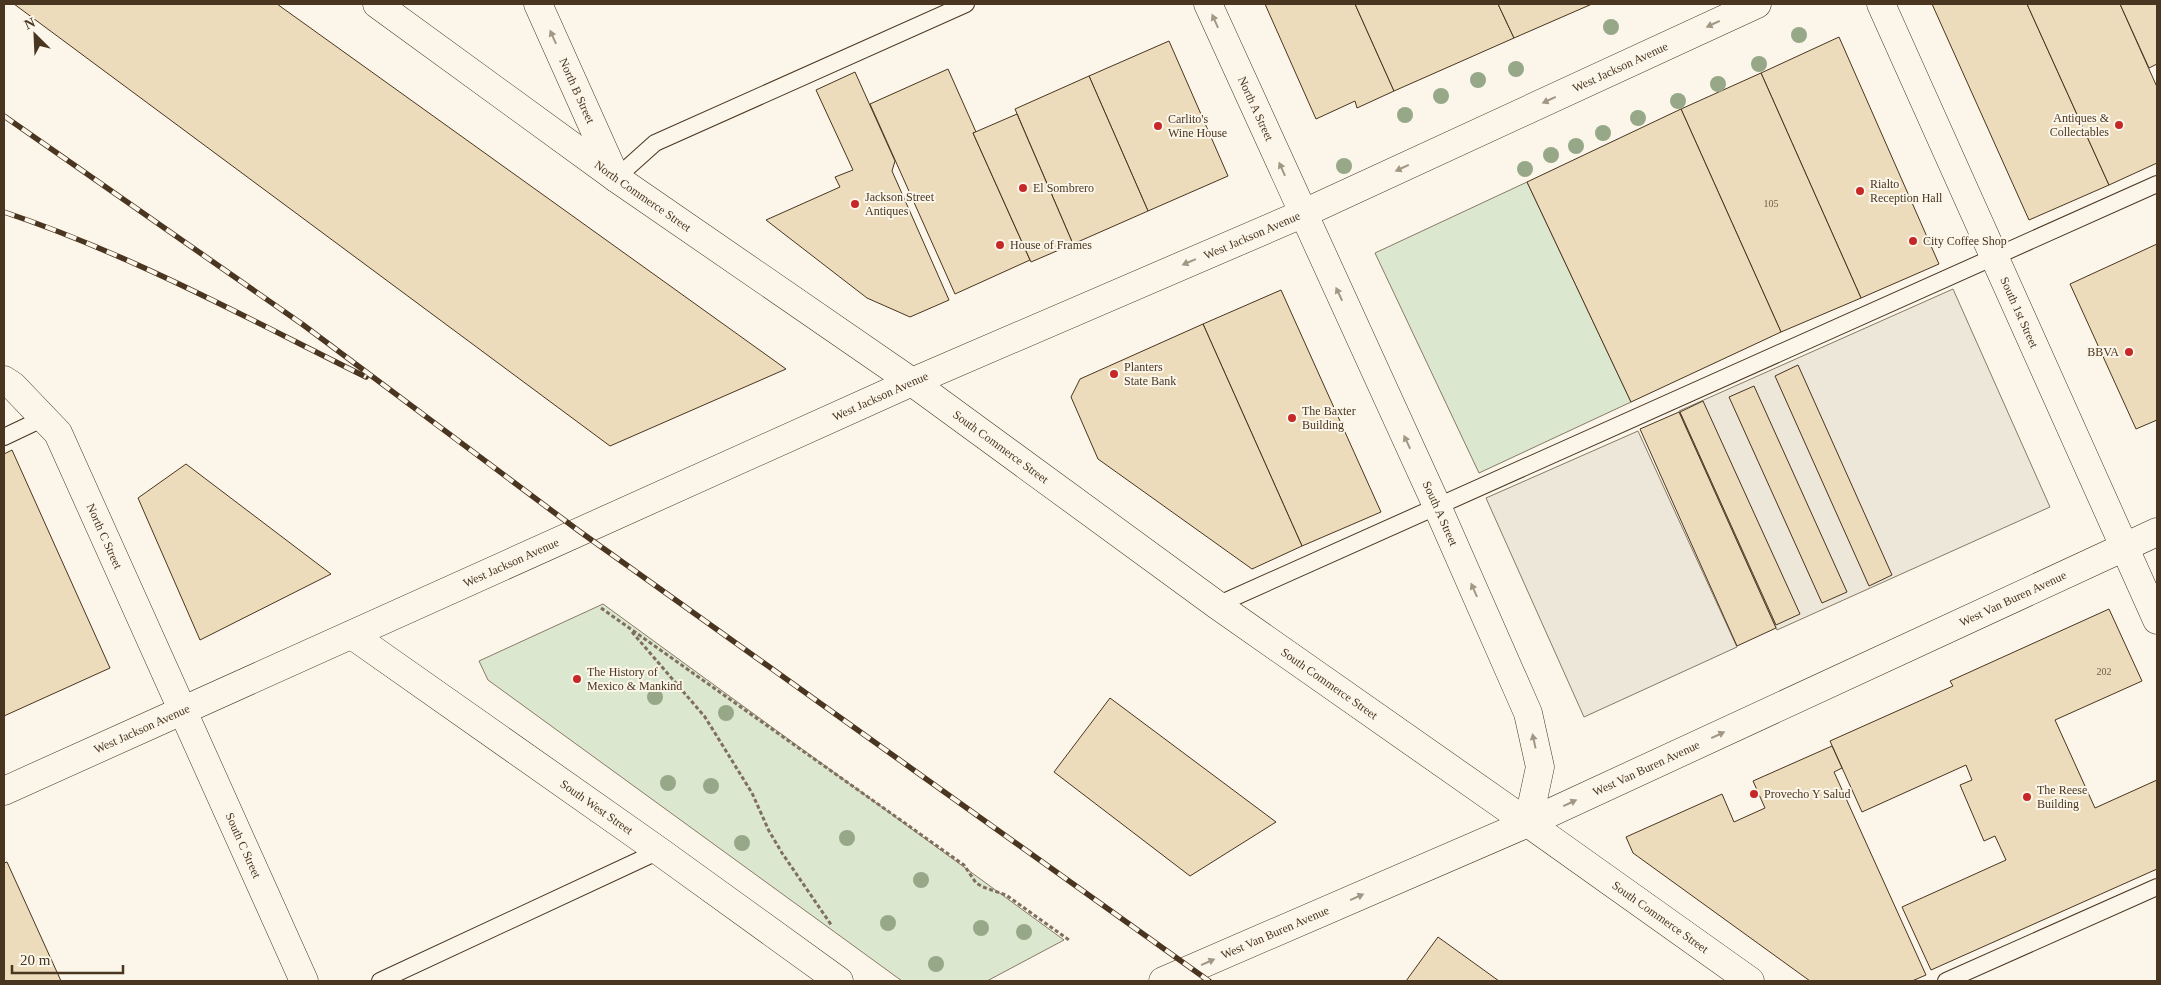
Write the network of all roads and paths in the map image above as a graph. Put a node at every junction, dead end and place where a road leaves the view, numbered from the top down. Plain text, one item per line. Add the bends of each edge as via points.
1 (377, 4) edge
2 (538, 4) edge
3 (966, 4) edge
4 (1208, 4) edge
5 (1757, 4) edge
6 (1881, 4) edge
7 (616, 178) junction
8 (2157, 184) edge
9 (1302, 214) junction
10 (1994, 257) junction
11 (4, 380) edge
12 (912, 382) junction
13 (44, 418) junction
14 (4, 437) edge
15 (1436, 506) junction
16 (2157, 532) edge
17 (2124, 547) junction
18 (1217, 605) junction
19 (601, 608) dead end
20 (2157, 620) edge
21 (628, 627) junction
22 (352, 635) junction
23 (183, 708) junction
24 (4, 790) edge
25 (1528, 822) junction
26 (659, 851) junction
27 (2157, 887) edge
28 (832, 926) dead end
29 (1068, 940) dead end
30 (304, 981) edge
31 (380, 981) edge
32 (839, 981) edge
33 (1164, 981) edge
34 (1750, 981) edge
35 (1946, 981) edge

1 - 7 street, North Commerce Street
7 -> 2 street, North B Street
3 - 7 lane via 655,143
9 -> 4 street, North A Street
5 -> 9 street, West Jackson Avenue
6 - 10 street, South 1st Street
7 - 12 street, North Commerce Street
8 - 10 lane
9 -> 12 street, West Jackson Avenue
15 -> 9 street, South A Street
10 - 15 lane
10 - 17 street, South 1st Street
11 - 13 street, North C Street
12 - 18 street, South Commerce Street
12 - 22 street, West Jackson Avenue
13 - 14 lane
13 - 23 street, North C Street via 58,433
15 - 18 lane
25 -> 15 street, South A Street via 1540,767 1528,713
16 - 17 street, West Van Buren Avenue
17 - 20 street, South 1st Street
25 -> 17 street, West Van Buren Avenue
18 - 25 street, South Commerce Street
19 - 21 path
21 - 28 path via 705,717 752,793 782,854
21 - 29 path via 964,865 976,883 1006,894
22 - 23 street, West Jackson Avenue
22 - 26 street, South West Street
23 - 24 street, West Jackson Avenue
23 - 30 street, South C Street
33 -> 25 street, West Van Buren Avenue
25 - 34 street, South Commerce Street
26 - 31 lane
26 - 32 street, South West Street
27 - 35 lane

